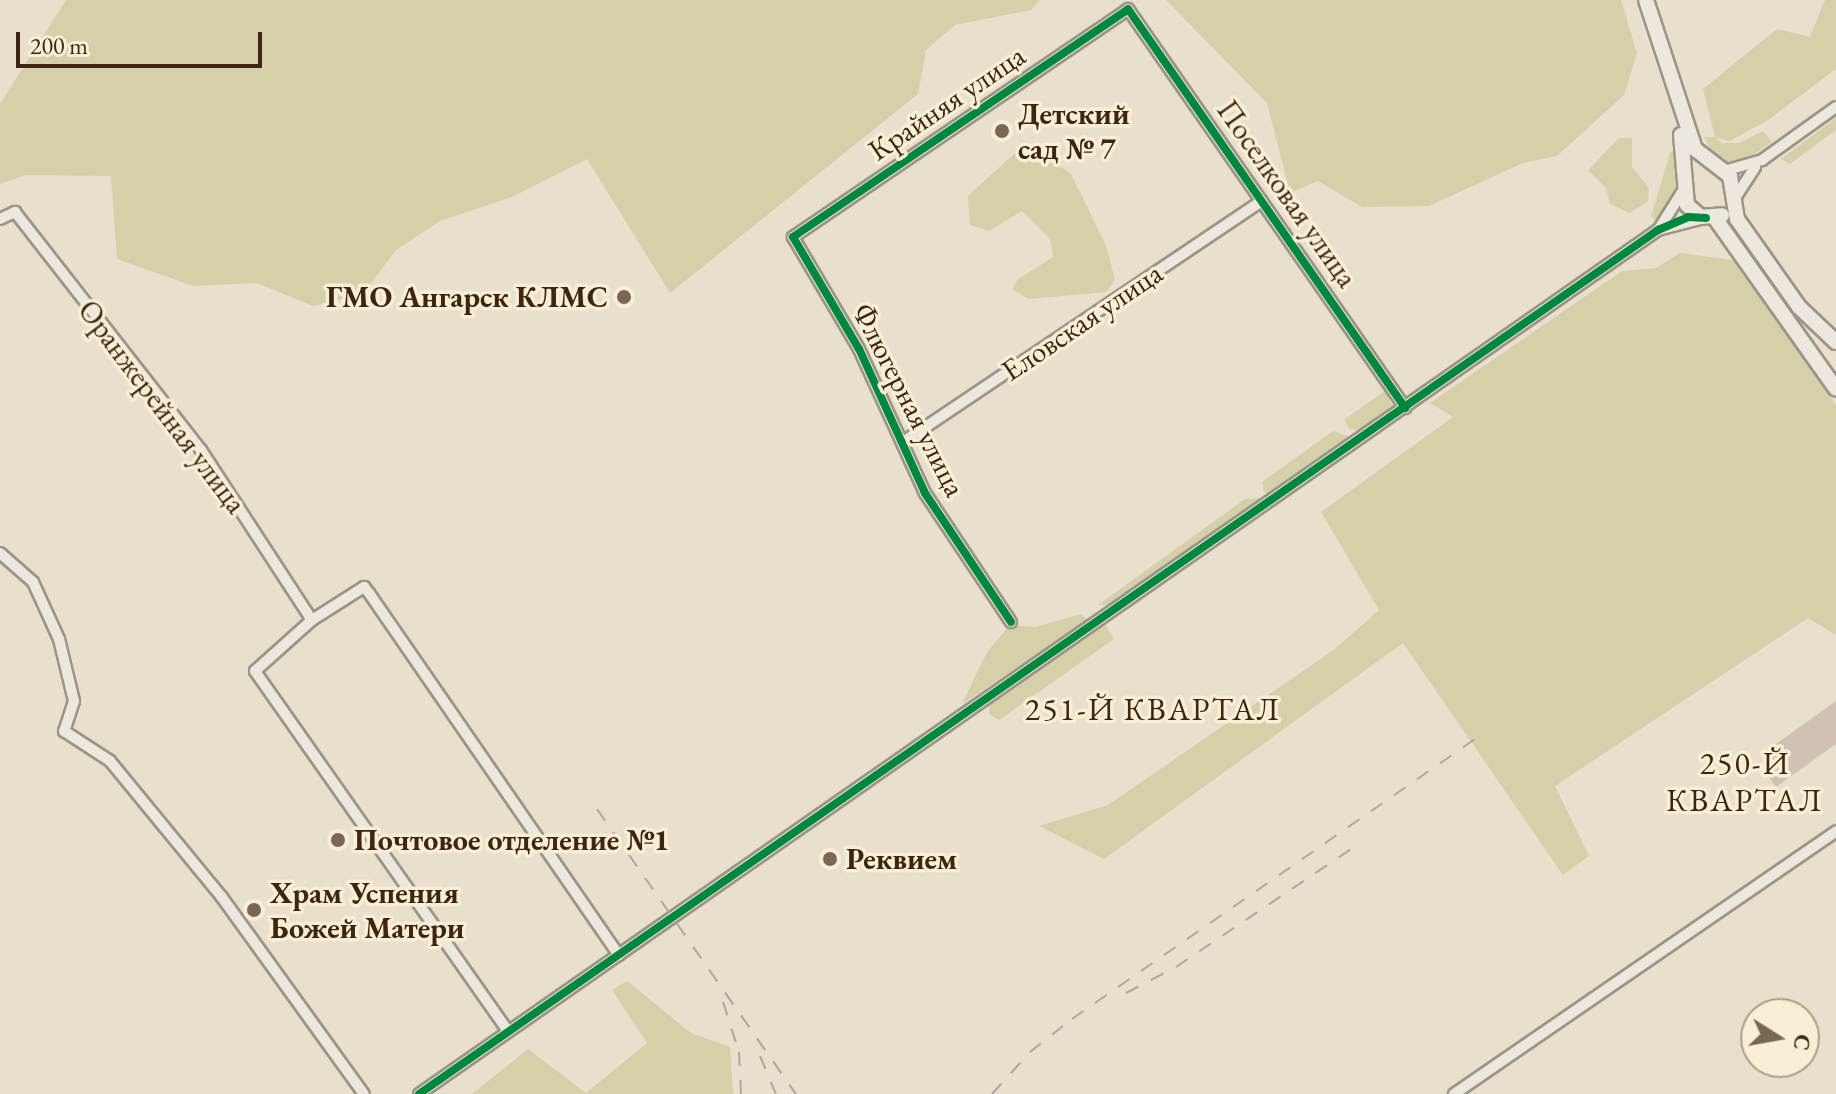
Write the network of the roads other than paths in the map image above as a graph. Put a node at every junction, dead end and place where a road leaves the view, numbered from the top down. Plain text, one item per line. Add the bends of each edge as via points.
1 (1646, 0) edge
2 (1128, 9) joint
3 (1672, 88) junction
4 (1836, 107) edge
5 (1762, 160) junction
6 (1724, 171) junction
7 (1685, 187) junction
8 (1735, 198) junction
9 (1261, 201) junction
10 (1710, 218) junction
11 (0, 219) edge
12 (1658, 230) junction
13 (793, 237) joint
14 (1836, 342) edge
15 (1836, 389) edge
16 (1405, 408) junction
17 (903, 442) junction
18 (0, 553) edge
19 (312, 620) junction
20 (1011, 622) dead end
21 (1836, 831) edge
22 (619, 955) junction
23 (508, 1031) junction
24 (364, 1094) edge
25 (419, 1094) edge
26 (1454, 1094) edge

1 - 3 main road
2 - 9 street, Поселковая улица
2 - 13 street, Крайняя улица
3 - 6 main road via 1695,149
3 - 7 main road via 1687,158
4 - 5 street
5 - 6 street
5 - 8 street
6 - 7 main road via 1702,168
6 - 8 main road
7 - 10 main road via 1687,205
7 - 12 street
8 - 10 main road
8 - 14 main road via 1737,219 1772,272
9 - 16 street, Поселковая улица
9 - 17 street, Еловская улица
10 - 12 street via 1688,217
10 - 15 main road
11 - 19 street, Оранжерейная улица via 15,212 201,450
12 - 16 street
13 - 17 street, Флюгерная улица via 859,349
16 - 22 street
17 - 20 street, Флюгерная улица via 925,493
18 - 24 street via 33,582 59,639 74,701 64,731 110,761 201,872
19 - 22 street via 364,587
19 - 23 street via 255,671
21 - 26 street
22 - 23 street
23 - 25 street

